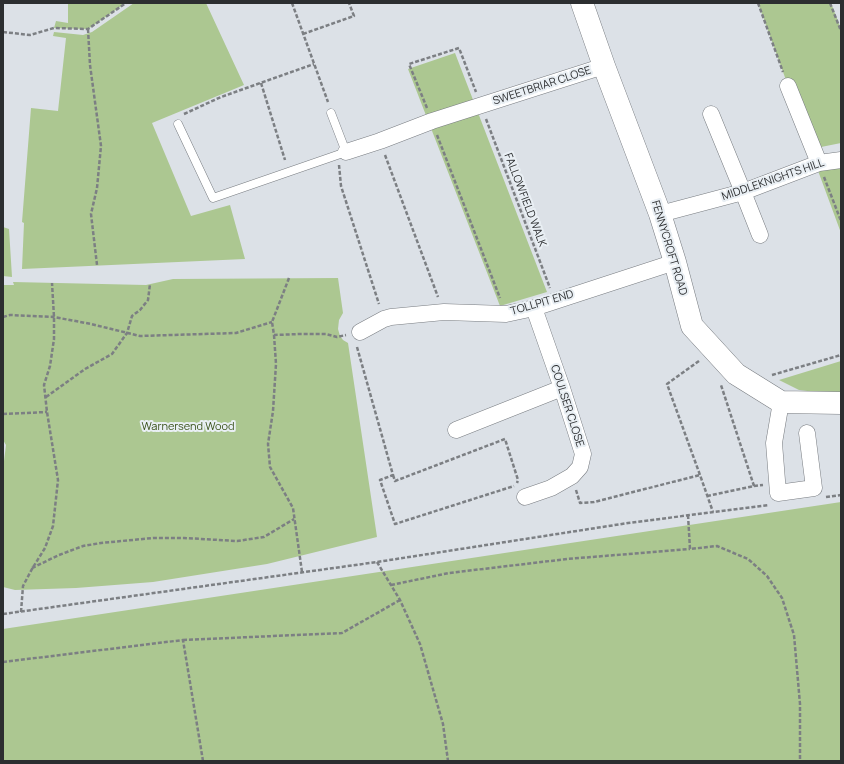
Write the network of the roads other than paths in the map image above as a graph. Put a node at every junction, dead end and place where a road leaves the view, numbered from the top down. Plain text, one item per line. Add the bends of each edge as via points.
1 (582, 3) edge
2 (604, 66) junction
3 (788, 86) road end
4 (331, 113) road end
5 (711, 114) dead end
6 (178, 124) road end
7 (342, 154) junction
8 (841, 160) edge
9 (819, 162) junction
10 (743, 192) junction
11 (660, 214) junction
12 (760, 236) dead end
13 (675, 262) junction
14 (534, 308) junction
15 (357, 332) road end
16 (562, 388) junction
17 (781, 402) junction
18 (841, 403) edge
19 (456, 430) dead end
20 (807, 433) dead end
21 (525, 497) dead end

1 - 2 street, FENNYCROFT ROAD
2 - 7 street, SWEETBRIAR CLOSE via 432,121
2 - 11 street, FENNYCROFT ROAD
3 - 9 street
4 - 7 lane
5 - 10 street
6 - 7 lane via 213,198
8 - 9 street, MIDDLEKNIGHTS HILL
9 - 10 street, MIDDLEKNIGHTS HILL
10 - 11 street, MIDDLEKNIGHTS HILL
10 - 12 street
11 - 13 street, FENNYCROFT ROAD
13 - 14 street, TOLLPIT END
13 - 17 street, FENNYCROFT ROAD via 692,326 736,374
14 - 15 street, TOLLPIT END via 506,314 444,312 391,317
14 - 16 street, COULSER CLOSE
16 - 19 street
16 - 21 street, COULSER CLOSE via 584,454 580,467 572,476 551,488
17 - 18 street
17 - 20 street via 774,443 778,493 814,488

